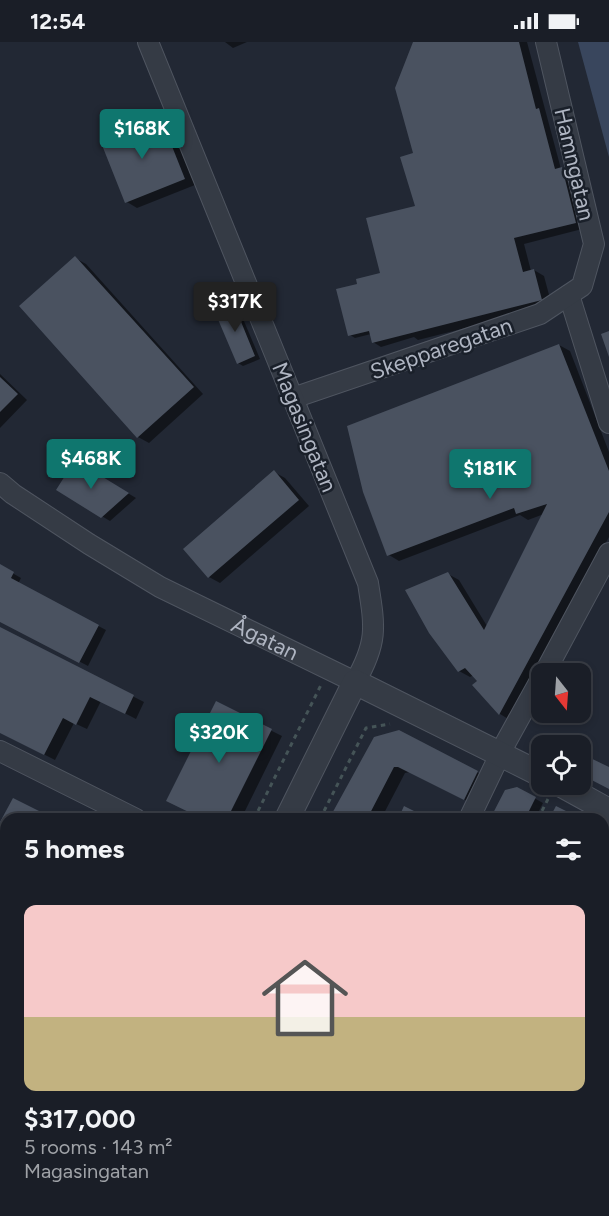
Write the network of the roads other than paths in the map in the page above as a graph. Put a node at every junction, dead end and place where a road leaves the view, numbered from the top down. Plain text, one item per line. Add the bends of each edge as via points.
1 (148, 42) edge
2 (546, 42) edge
3 (575, 291) junction
4 (293, 398) junction
5 (609, 423) edge
6 (0, 483) edge
7 (609, 553) edge
8 (549, 663) edge
9 (355, 682) junction
10 (531, 697) edge
11 (0, 752) edge
12 (501, 753) junction
13 (531, 773) edge
14 (571, 795) edge
15 (609, 811) edge
16 (124, 813) edge
17 (290, 813) edge
18 (472, 813) edge

1 - 4 street, Magasingatan
2 - 3 street, Hamngatan via 594,244
3 - 4 street, Skepparegatan via 540,314
3 - 5 street
4 - 9 street, Magasingatan via 368,583 375,625 371,651
6 - 9 street, Ågatan via 159,587
7 - 8 street
9 - 12 street, Ågatan
9 - 17 street
10 - 12 street
11 - 16 street
12 - 13 street, Ågatan
12 - 18 street
14 - 15 street, Ågatan

